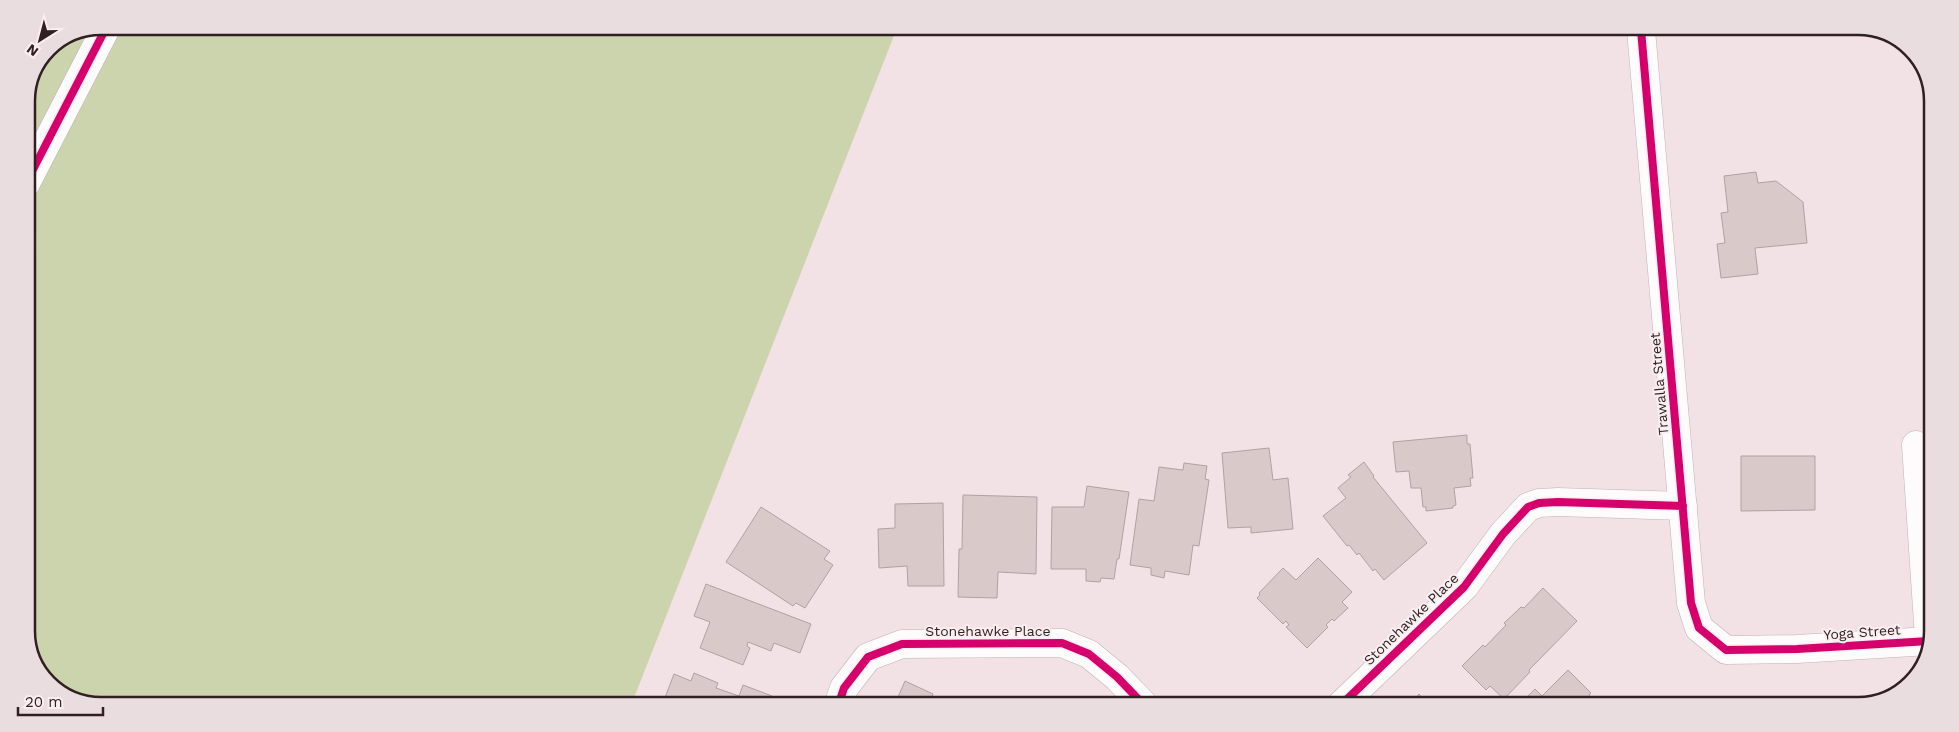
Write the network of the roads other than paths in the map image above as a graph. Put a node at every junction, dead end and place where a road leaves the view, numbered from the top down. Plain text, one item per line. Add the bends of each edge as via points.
1 (102, 35) edge
2 (1641, 35) edge
3 (35, 165) edge
4 (1916, 444) dead end
5 (1683, 506) junction
6 (1924, 564) edge
7 (1923, 639) edge
8 (1797, 649) joint
9 (841, 697) edge
10 (1136, 697) edge
11 (1349, 697) edge

1 - 3 street
2 - 5 street, Trawalla Street
4 - 6 street
5 - 8 street, Trawalla Street via 1691,603 1699,628 1726,650
5 - 11 street, Stonehawke Place via 1558,502 1528,507 1503,534 1464,587
7 - 8 street, Yoga Street
9 - 10 street, Stonehawke Place via 844,688 868,657 902,644 1062,643 1089,654

